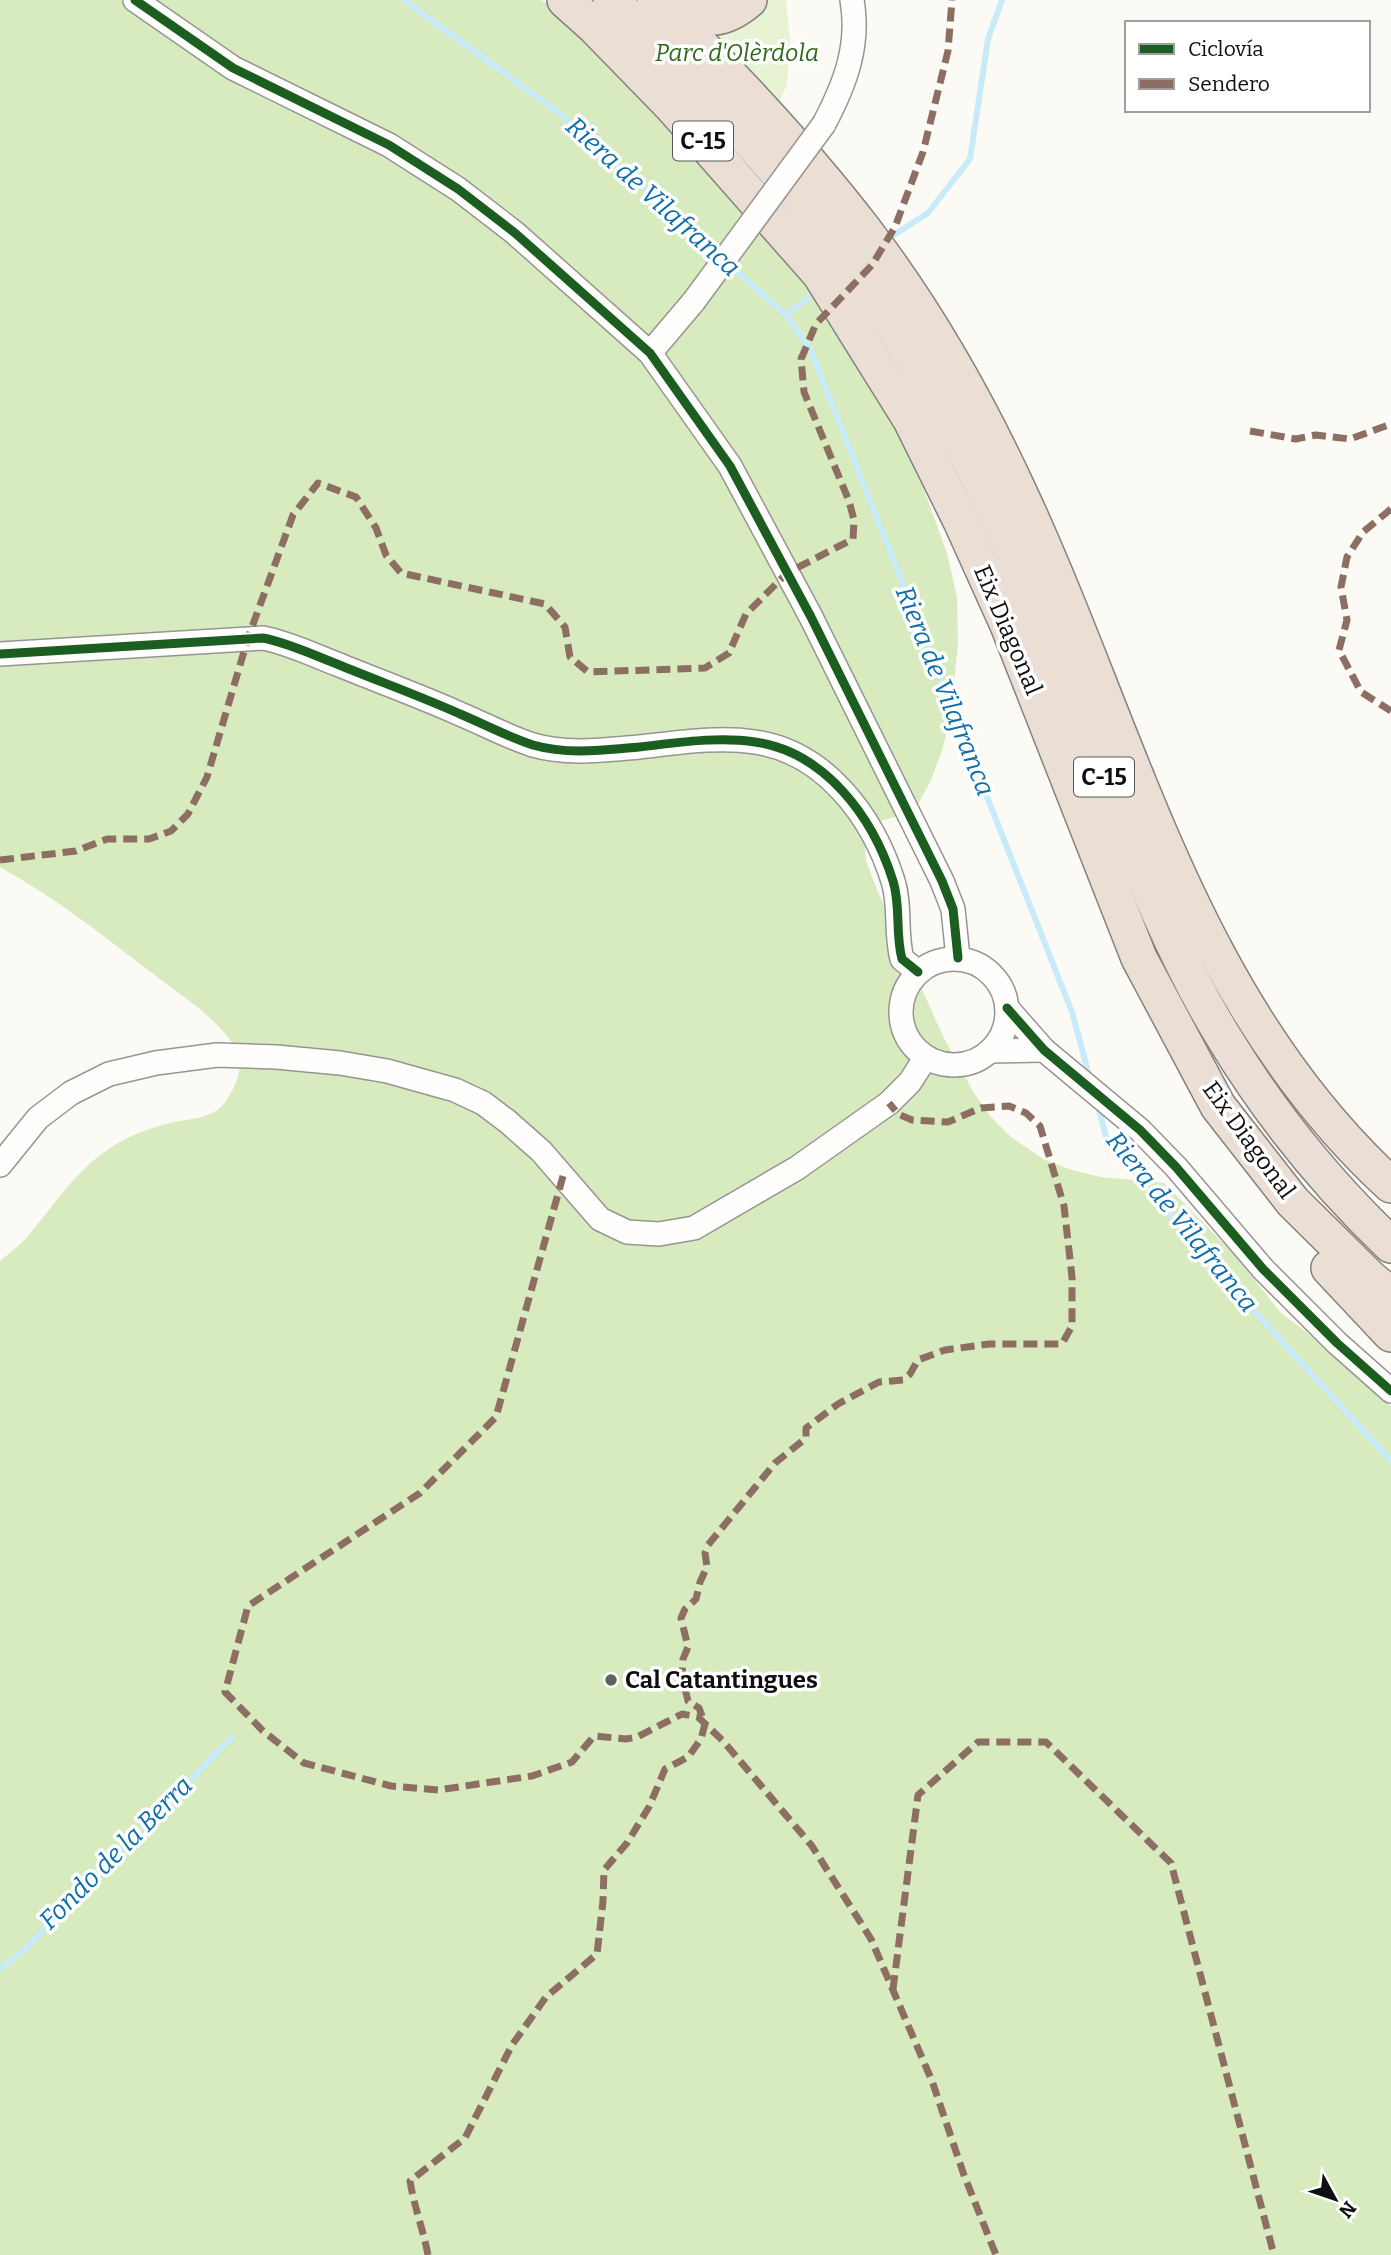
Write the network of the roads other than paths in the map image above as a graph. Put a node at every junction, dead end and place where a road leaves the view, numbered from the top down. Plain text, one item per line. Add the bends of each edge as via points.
1 (135, 0) edge
2 (565, 0) edge
3 (611, 0) edge
4 (655, 0) edge
5 (674, 0) edge
6 (749, 0) edge
7 (852, 0) edge
8 (650, 353) junction
9 (0, 654) edge
10 (958, 958) junction
11 (918, 972) junction
12 (1007, 1008) junction
13 (989, 1051) junction
14 (1044, 1051) junction
15 (926, 1057) junction
16 (1218, 1106) junction
17 (0, 1165) edge
18 (1391, 1185) edge
19 (1391, 1245) edge
20 (1391, 1295) edge
21 (1391, 1334) edge
22 (1391, 1391) edge

1 - 8 street via 233,68 389,145 458,189 515,233
2 - 16 highway, Eix Diagonal / C-15 via 671,105 820,274 911,420 1008,625 1139,958
3 - 19 highway, Eix Diagonal / C-15 via 739,129 808,208 882,309 960,442 1004,533 1145,879 1204,1003 1286,1130 1336,1190
4 - 18 highway via 825,181 951,359 1019,492 1169,855 1218,958 1267,1039 1317,1107
5 - 6 highway via 691,13 713,18 737,10
7 - 8 street, bridge via 850,65 824,124 694,301
8 - 10 street via 730,466 811,617 942,881 953,909
9 - 11 street via 262,638 547,748 584,750 737,740 770,745 811,762 860,813 893,882 902,960
10 - 11 street via 939,960
10 - 12 street via 985,968 998,982
11 - 15 street via 903,996 900,1014 904,1032
12 - 13 street via 1001,1037
12 - 14 street
13 - 14 street
13 - 15 street via 955,1065
14 - 22 street via 1140,1130 1263,1269
15 - 17 street via 910,1082 889,1102 797,1168 694,1228 659,1234 627,1232 600,1219 541,1151 483,1103 387,1071 327,1062 217,1055 109,1074 71,1093 38,1118
16 - 20 highway, Eix Diagonal / C-15 via 1293,1202
16 - 21 highway via 1228,1143 1277,1213

